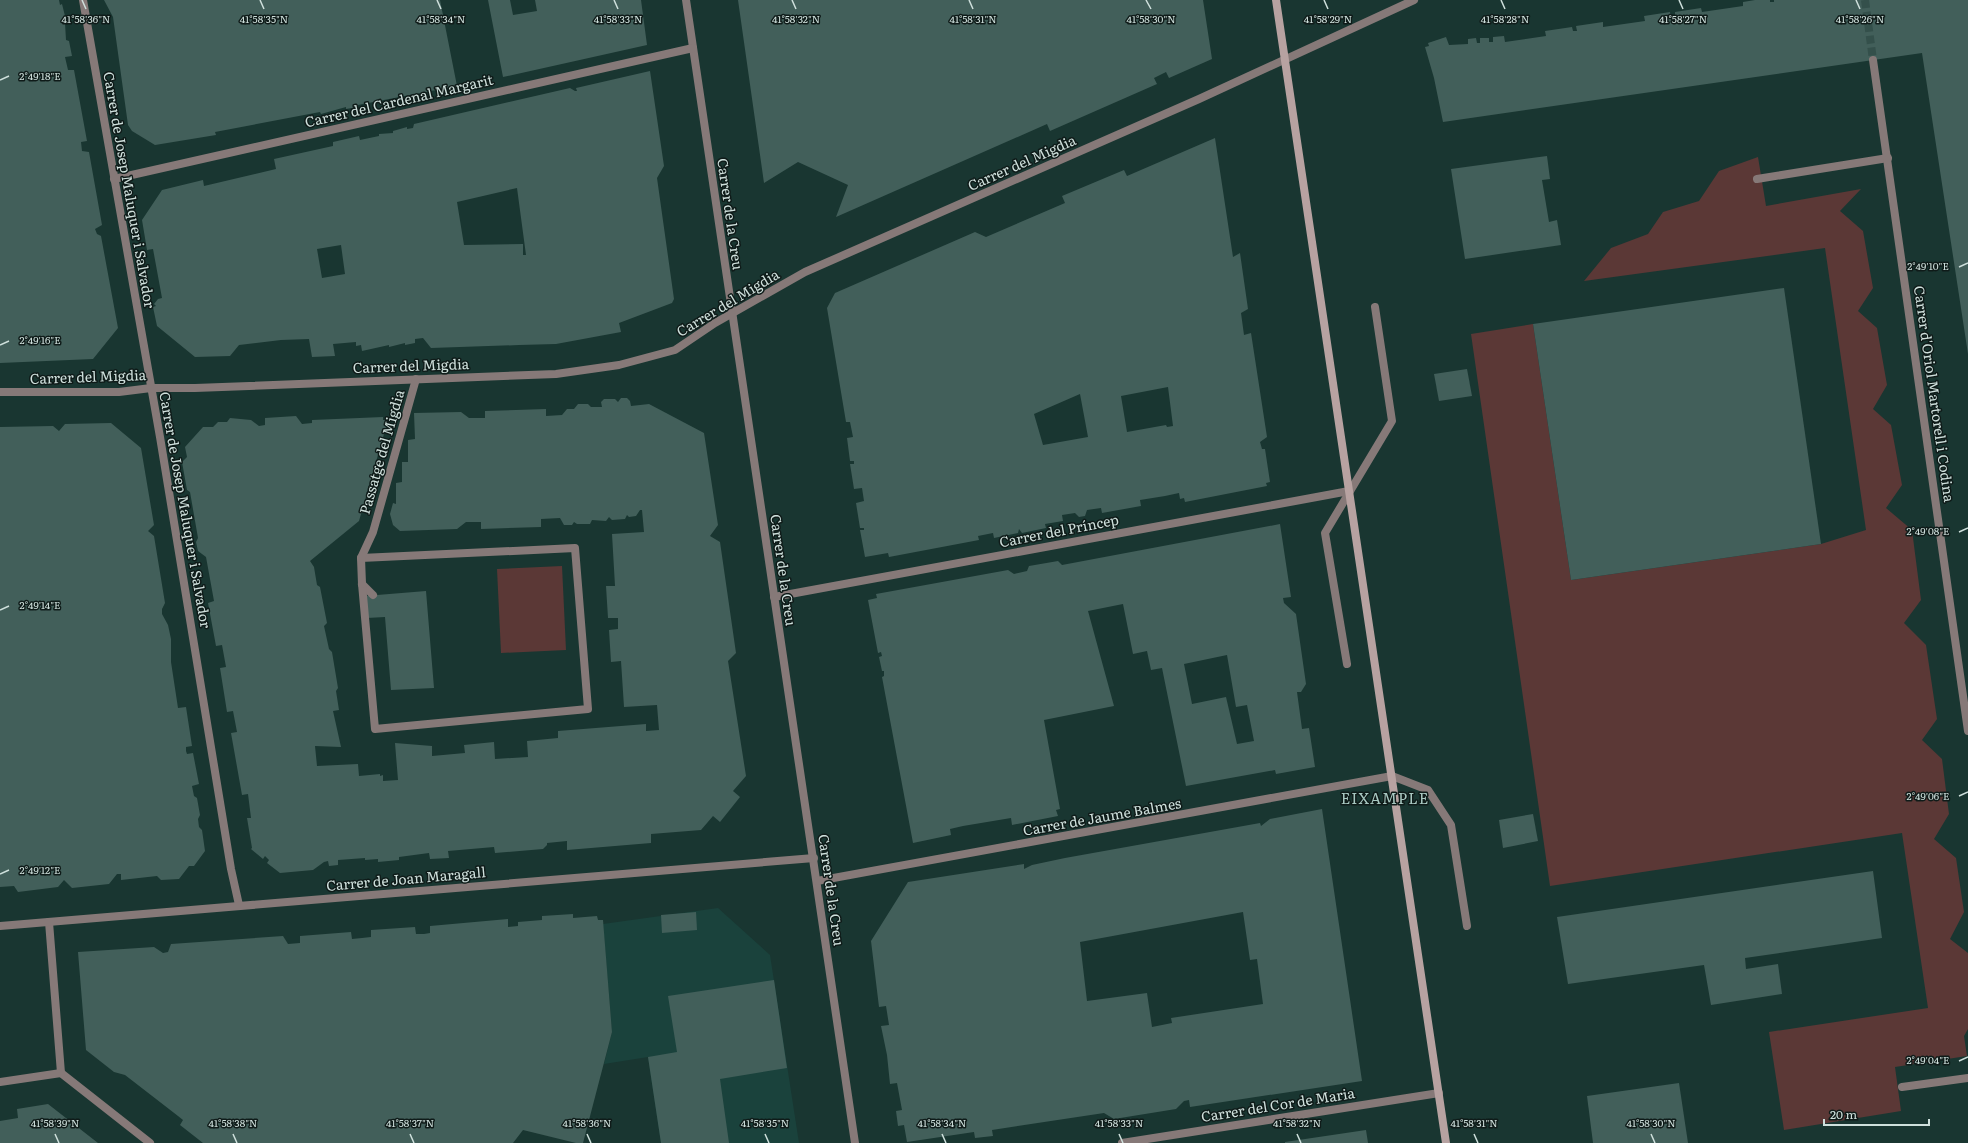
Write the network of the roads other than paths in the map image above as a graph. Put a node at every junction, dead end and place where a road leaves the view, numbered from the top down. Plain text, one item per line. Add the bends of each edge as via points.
1 (83, 0) edge
2 (686, 0) edge
3 (1276, 0) edge
4 (1414, 0) edge
5 (693, 48) junction
6 (1285, 60) junction
7 (1873, 60) tunnel mouth
8 (1888, 158) junction
9 (114, 179) junction
10 (1757, 179) dead end
11 (1374, 307) dead end
12 (732, 313) junction
13 (416, 379) junction
14 (151, 388) junction
15 (0, 392) edge
16 (1349, 491) junction
17 (361, 558) junction
18 (362, 584) junction
19 (373, 595) dead end
20 (774, 597) junction
21 (1348, 664) dead end
22 (1968, 731) edge
23 (1392, 776) junction
24 (814, 858) junction
25 (817, 881) junction
26 (240, 905) junction
27 (49, 922) junction
28 (0, 926) edge
29 (1467, 926) dead end
30 (61, 1073) junction
31 (1968, 1078) edge
32 (0, 1082) edge
33 (1902, 1087) dead end
34 (1439, 1093) junction
35 (150, 1143) edge
36 (855, 1143) edge
37 (1122, 1143) edge
38 (1446, 1143) edge

1 - 9 street, Carrer de Josep Maluquer i Salvador
2 - 5 street, Carrer de la Creu
3 - 6 main road
4 - 6 street, Carrer del Migdia
5 - 9 street, Carrer del Cardenal Margarit
5 - 12 street, Carrer de la Creu
6 - 12 street, Carrer del Migdia via 809,271
6 - 16 main road
7 - 8 street, Carrer d'Oriol Martorell i Codina
8 - 10 street
8 - 22 street, Carrer d'Oriol Martorell i Codina
9 - 14 street, Carrer de Josep Maluquer i Salvador
11 - 16 street via 1392,421
12 - 13 street, Carrer del Migdia via 675,350 619,365 556,374
12 - 20 street, Carrer de la Creu
13 - 14 street, Carrer del Migdia
13 - 17 street, Passatge del Migdia via 373,532
14 - 15 street, Carrer del Migdia via 119,392
14 - 26 street, Carrer de Josep Maluquer i Salvador via 231,869
16 - 20 street, Carrer del Príncep
16 - 21 street via 1325,533
16 - 23 main road
17 - 18 street
17 - 18 street via 574,548 588,709 375,728
18 - 19 street
20 - 24 street, Carrer de la Creu
23 - 25 street, Carrer de Jaume Balmes
23 - 29 street via 1428,790 1451,825
23 - 34 main road
24 - 25 street, Carrer de la Creu
24 - 26 street, Carrer de Joan Maragall
25 - 36 street, Carrer de la Creu
26 - 27 street, Carrer de Joan Maragall
27 - 28 street, Carrer de Joan Maragall
27 - 30 street
30 - 32 street
30 - 35 street
31 - 33 street
34 - 37 street, Carrer del Cor de Maria
34 - 38 main road

